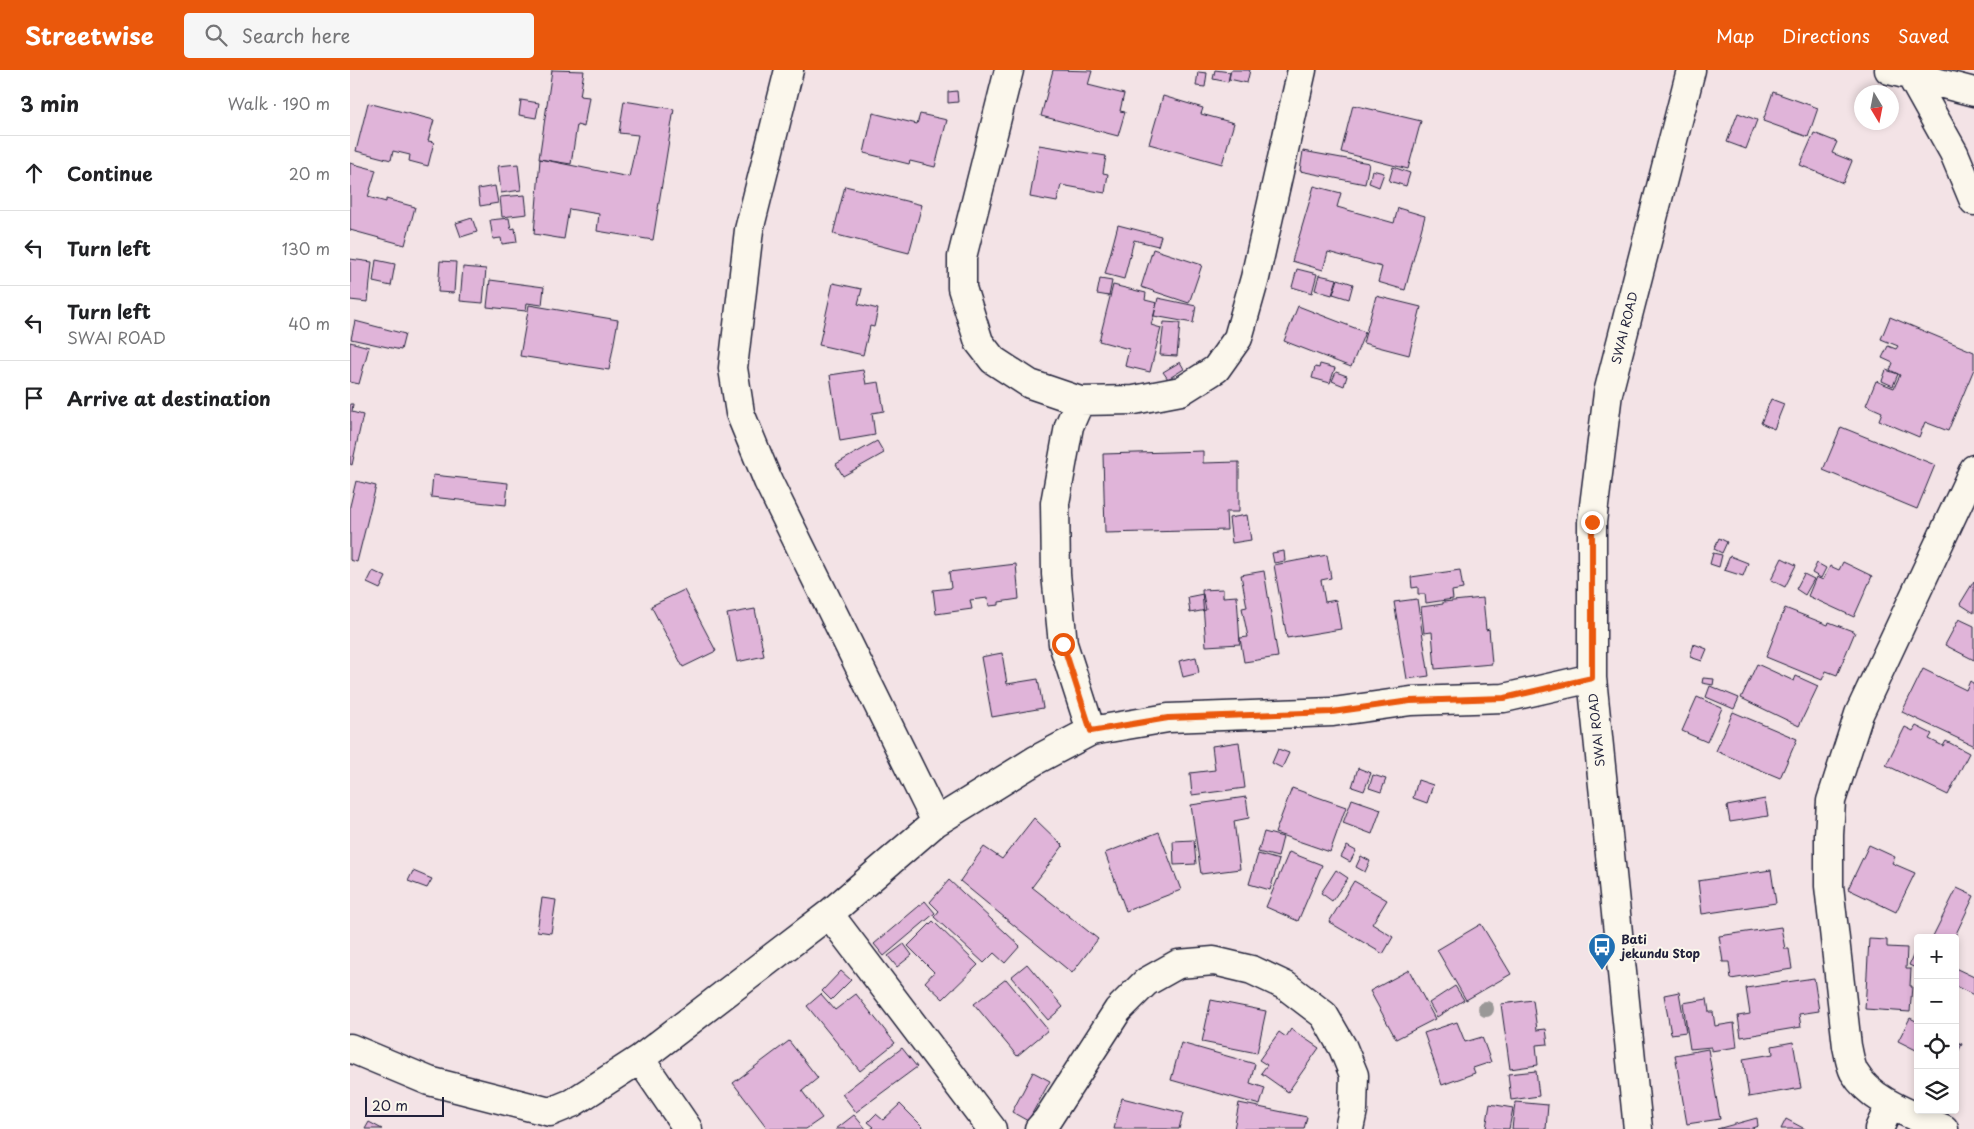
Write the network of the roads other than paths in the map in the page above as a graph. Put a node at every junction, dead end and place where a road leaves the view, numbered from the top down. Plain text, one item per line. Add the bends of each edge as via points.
1 (789, 70) edge
2 (1008, 70) edge
3 (1302, 70) edge
4 (1691, 70) edge
5 (1900, 73) edge
6 (1974, 92) edge
7 (1974, 201) edge
8 (1080, 402) junction
9 (1971, 482) edge
10 (1592, 678) junction
11 (1091, 731) junction
12 (936, 822) junction
13 (829, 914) junction
14 (352, 1056) edge
15 (640, 1058) junction
16 (1890, 1105) junction
17 (545, 1120) edge
18 (688, 1129) edge
19 (992, 1129) edge
20 (1038, 1129) edge
21 (1349, 1129) edge
22 (1638, 1129) edge
23 (1878, 1129) edge
24 (1944, 1129) edge

1 - 12 street via 749,230 733,368 740,413 768,481
2 - 8 street via 962,257 962,288 979,342 993,360 1030,384
3 - 8 street via 1256,278 1238,338 1216,369 1181,391 1134,400
4 - 10 street, SWAI ROAD via 1608,393 1592,522
5 - 6 street
5 - 7 street via 1954,153
8 - 11 street via 1069,426 1056,503 1056,574 1063,644
9 - 16 street via 1859,714 1831,801 1829,886 1847,1046 1854,1071 1868,1088
10 - 11 street via 1504,698 1410,701 1332,712 1168,718
10 - 22 street, SWAI ROAD
11 - 12 street via 1036,760
12 - 13 street
13 - 15 street
13 - 19 street
14 - 17 street
15 - 17 street
15 - 18 street
16 - 23 street
16 - 24 street
20 - 21 street via 1118,1010 1146,982 1178,964 1214,961 1252,970 1286,986 1324,1015 1354,1075

